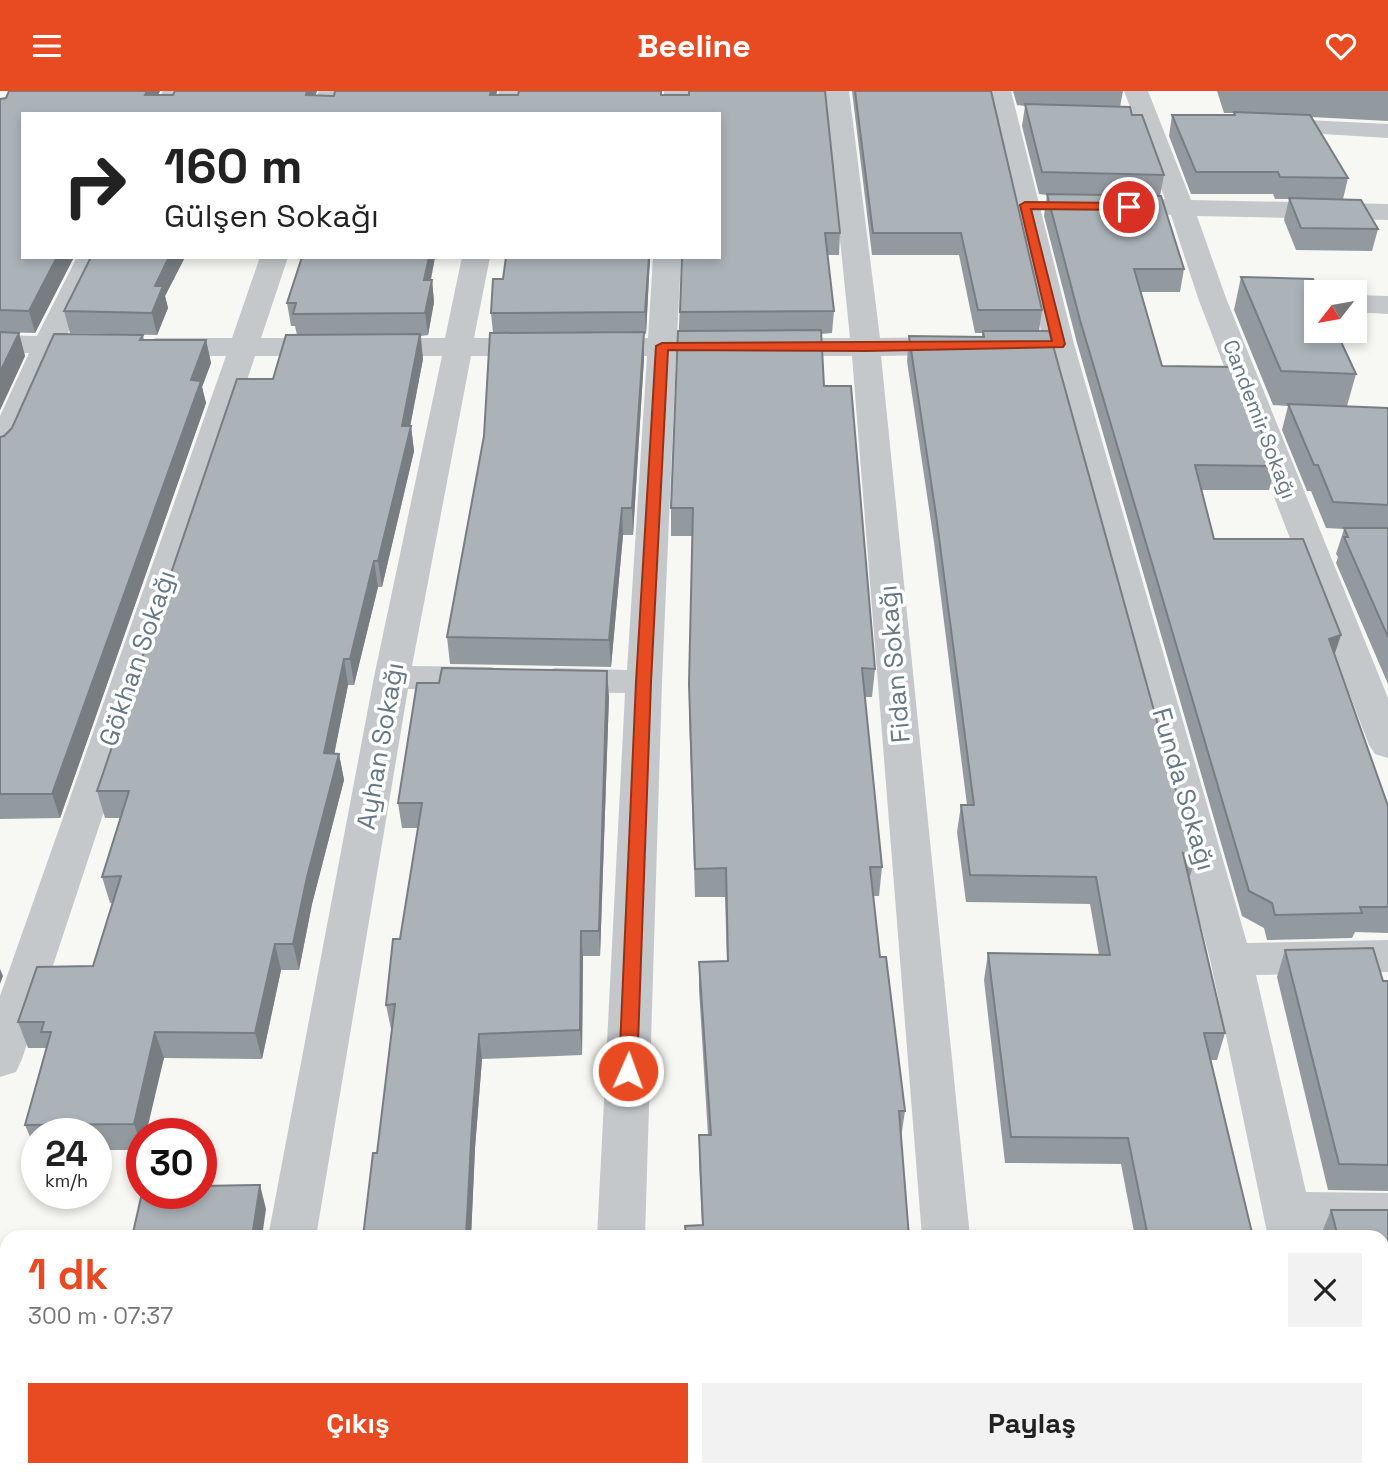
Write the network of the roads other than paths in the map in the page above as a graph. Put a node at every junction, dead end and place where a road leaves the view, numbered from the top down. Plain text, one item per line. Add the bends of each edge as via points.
1 (175, 91) edge
2 (331, 91) edge
3 (511, 91) edge
4 (676, 91) edge
5 (837, 91) edge
6 (1011, 107) edge
7 (164, 112) edge
8 (324, 112) edge
9 (506, 112) edge
10 (675, 112) edge
11 (1145, 112) edge
12 (1241, 123) edge
13 (1388, 131) edge
14 (1129, 207) edge
15 (1181, 207) junction
16 (1388, 212) edge
17 (91, 259) edge
18 (273, 259) edge
19 (476, 259) edge
20 (667, 259) edge
21 (1367, 304) edge
22 (1388, 305) edge
23 (0, 344) edge
24 (1059, 344) junction
25 (47, 345) junction
26 (458, 345) junction
27 (662, 346) junction
28 (866, 347) junction
29 (243, 348) junction
30 (0, 450) edge
31 (392, 677) junction
32 (644, 682) junction
33 (1379, 703) edge
34 (1388, 745) edge
35 (1388, 956) edge
36 (1231, 958) junction
37 (0, 1059) edge
38 (1388, 1213) edge
39 (1289, 1225) edge
40 (293, 1230) edge
41 (621, 1230) edge
42 (945, 1230) edge

1 - 7 street
2 - 8 street
3 - 9 street
4 - 10 street
5 - 28 street, Fidan Sokağı
6 - 24 street, Funda Sokağı via 1038,206
11 - 15 street, Candemir Sokağı
12 - 13 street
14 - 15 street
15 - 16 street
15 - 33 street, Candemir Sokağı via 1225,298
17 - 25 street
18 - 29 street, Gökhan Sokağı
19 - 26 street, Ayhan Sokağı
20 - 27 street
21 - 22 street
23 - 25 street
24 - 28 street
24 - 36 street, Funda Sokağı
25 - 29 street
25 - 30 street
26 - 27 street
26 - 29 street
26 - 31 street, Ayhan Sokağı
27 - 28 street
27 - 32 street
28 - 42 street, Fidan Sokağı
29 - 37 street, Gökhan Sokağı
31 - 32 street
31 - 40 street, Ayhan Sokağı
32 - 41 street
33 - 34 street, Candemir Sokağı
35 - 36 street
36 - 39 street, Funda Sokağı
38 - 39 street

